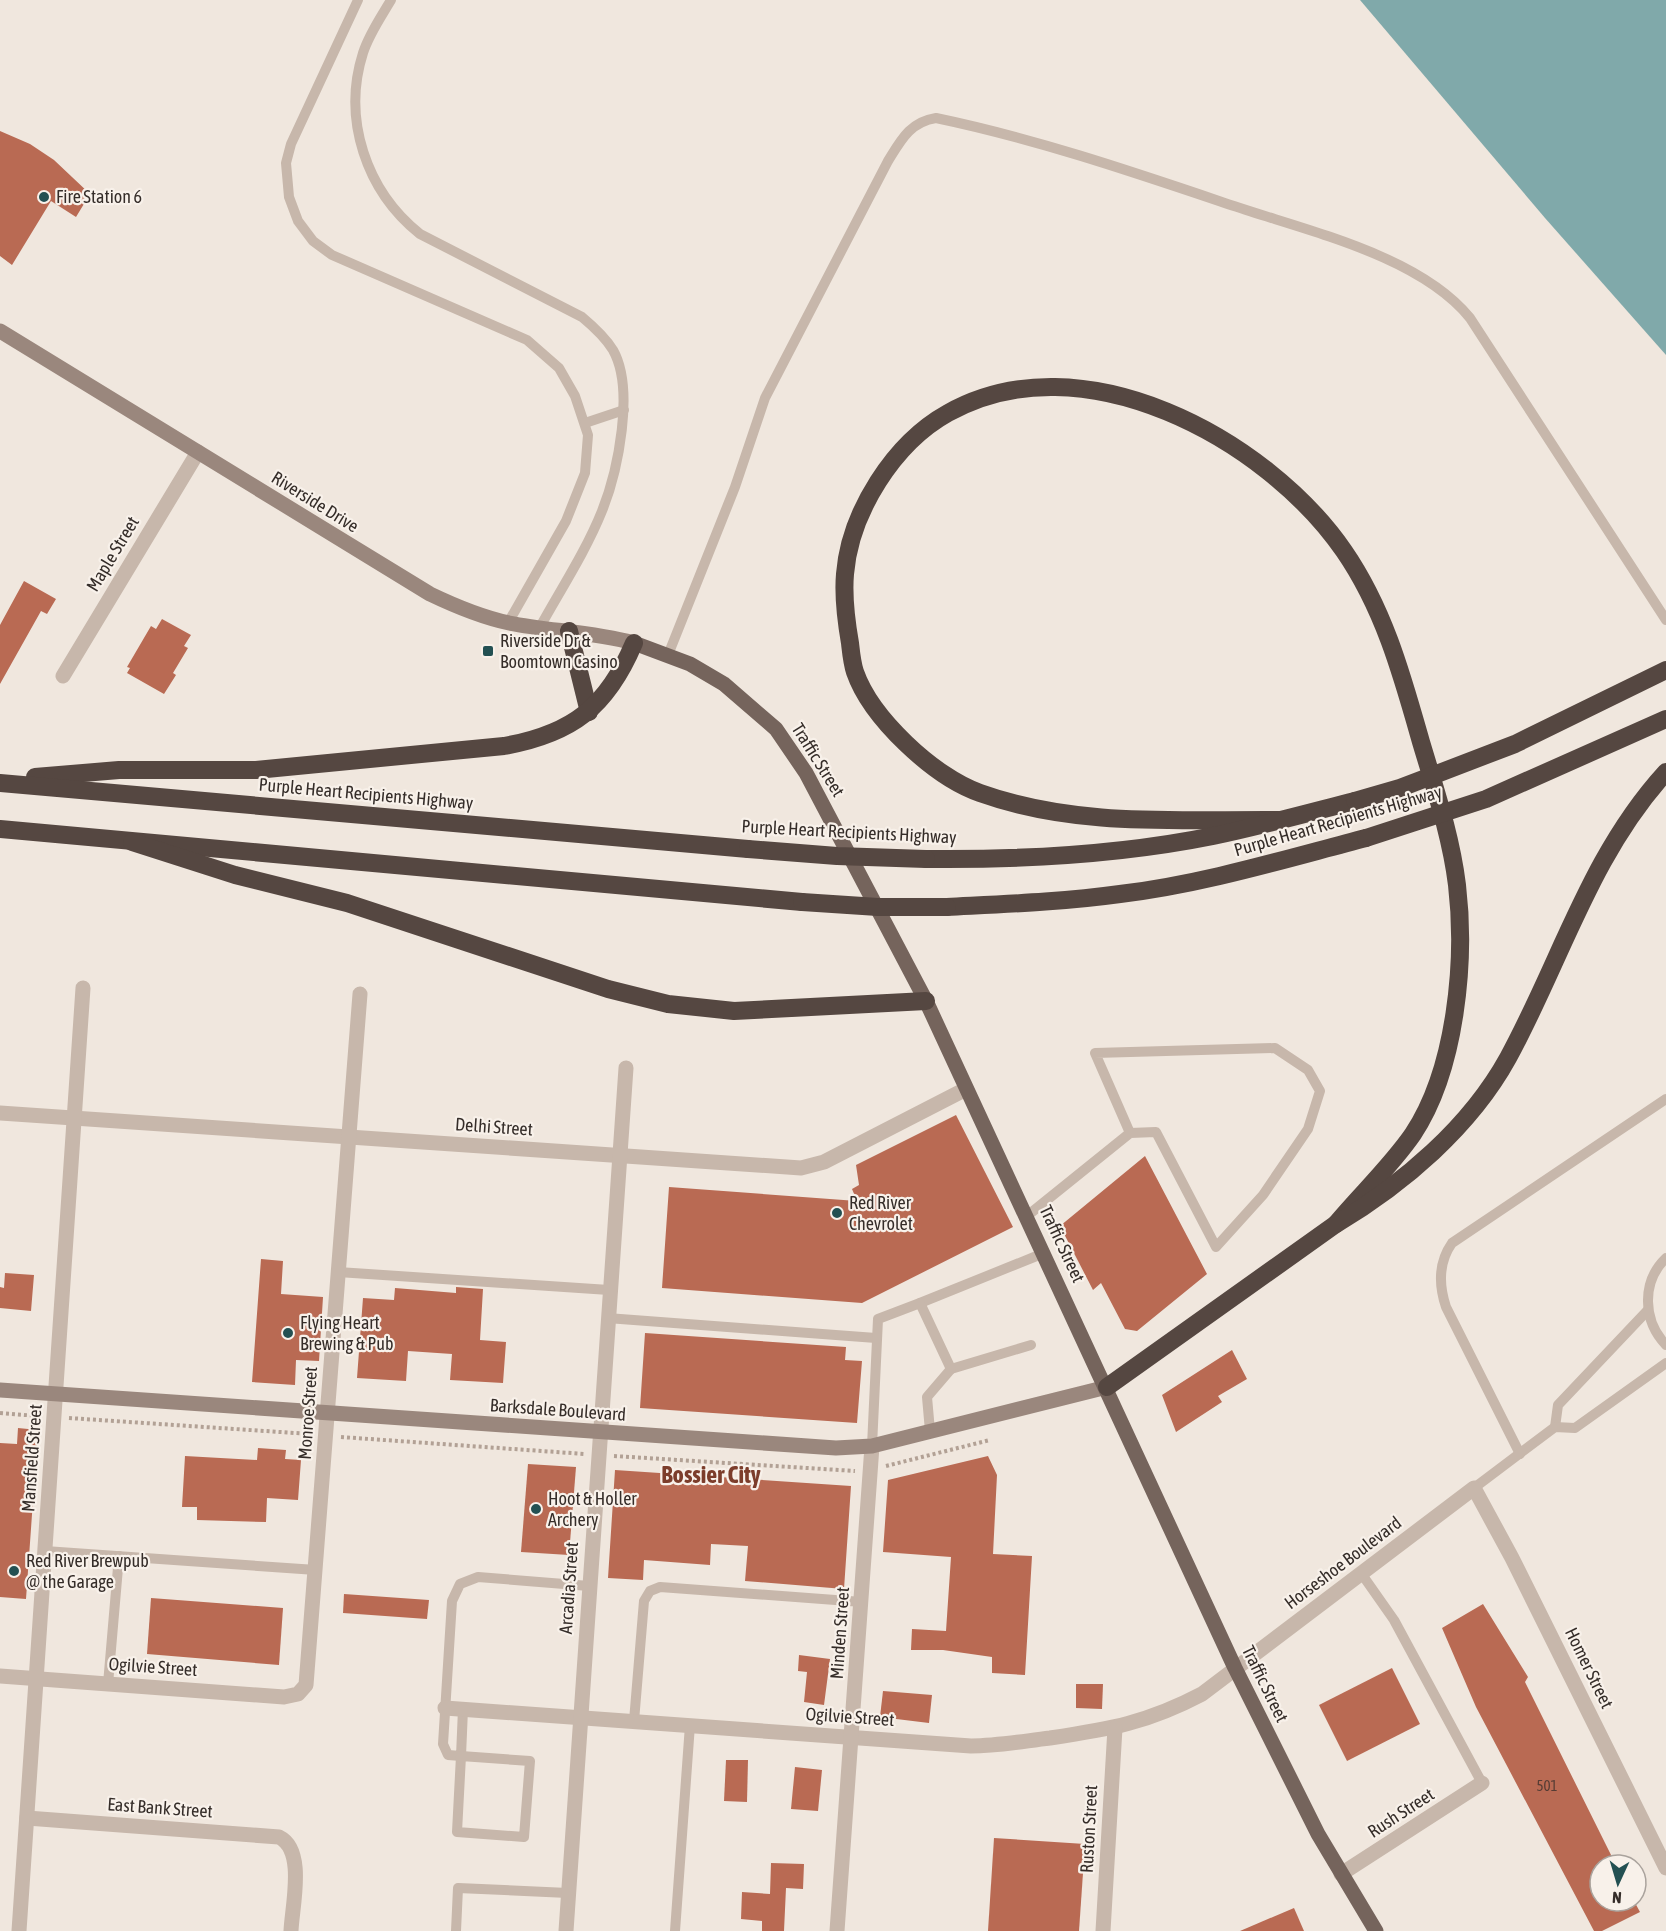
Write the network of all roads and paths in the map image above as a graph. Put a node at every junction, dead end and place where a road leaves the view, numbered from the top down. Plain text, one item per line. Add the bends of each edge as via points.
1 (358, 0) edge
2 (391, 0) edge
3 (0, 331) edge
4 (624, 410) junction
5 (585, 423) junction
6 (198, 453) junction
7 (1666, 620) edge
8 (508, 622) junction
9 (540, 627) junction
10 (569, 631) junction
11 (634, 644) junction
12 (668, 654) junction
13 (1666, 670) edge
14 (63, 676) dead end
15 (589, 712) junction
16 (1666, 718) edge
17 (1666, 772) edge
18 (0, 782) edge
19 (1282, 820) junction
20 (0, 829) edge
21 (132, 842) junction
22 (83, 988) dead end
23 (360, 994) dead end
24 (926, 1001) junction
25 (626, 1068) dead end
26 (966, 1089) junction
27 (1666, 1099) edge
28 (0, 1113) edge
29 (75, 1118) junction
30 (1130, 1133) junction
31 (348, 1136) junction
32 (619, 1157) junction
33 (1027, 1216) junction
34 (1336, 1224) junction
35 (1044, 1253) junction
36 (1666, 1258) edge
37 (338, 1272) junction
38 (609, 1290) junction
39 (920, 1303) junction
40 (1648, 1310) junction
41 (607, 1318) junction
42 (876, 1338) junction
43 (1031, 1345) dead end
44 (1666, 1345) edge
45 (1666, 1363) edge
46 (951, 1369) junction
47 (1107, 1387) junction
48 (0, 1390) edge
49 (57, 1394) junction
50 (0, 1413) edge
51 (328, 1413) junction
52 (39, 1416) dead end
53 (72, 1418) dead end
54 (1555, 1427) junction
55 (930, 1431) junction
56 (599, 1432) junction
57 (310, 1434) dead end
58 (344, 1437) dead end
59 (990, 1440) dead end
60 (872, 1446) junction
61 (582, 1454) dead end
62 (1520, 1454) junction
63 (612, 1456) dead end
64 (894, 1465) dead end
65 (851, 1472) dead end
66 (1474, 1488) junction
67 (45, 1551) junction
68 (119, 1556) junction
69 (316, 1570) junction
70 (1361, 1573) junction
71 (589, 1586) junction
72 (862, 1602) junction
73 (1235, 1668) junction
74 (0, 1676) edge
75 (35, 1678) junction
76 (108, 1684) junction
77 (303, 1690) joint
78 (445, 1708) junction
79 (463, 1709) junction
80 (580, 1717) junction
81 (634, 1721) junction
82 (690, 1725) junction
83 (1115, 1728) junction
84 (852, 1737) junction
85 (461, 1756) junction
86 (1482, 1783) joint
87 (27, 1818) junction
88 (1666, 1868) edge
89 (1341, 1874) junction
90 (568, 1893) junction
91 (19, 1931) edge
92 (291, 1931) edge
93 (456, 1931) edge
94 (566, 1931) edge
95 (675, 1931) edge
96 (837, 1931) edge
97 (1103, 1931) edge
98 (1376, 1931) edge

1 - 5 lane via 288,154 287,186 298,220 313,241 332,255 498,326 538,348 567,380
2 - 4 lane via 363,52 356,89 360,143 383,194 420,234 574,312 591,325 616,357
3 - 6 main road, Riverside Drive
4 - 5 lane
4 - 9 lane via 602,511
5 - 8 lane via 587,460 577,497
6 - 8 main road, Riverside Drive via 430,594 459,608
6 - 14 street, Maple Street
7 - 12 lane via 1470,318 1449,295 1359,249 1124,170 936,118 909,130 888,160 776,376
8 - 9 main road, Riverside Drive
9 - 10 main road, Riverside Drive
10 - 11 main road, Riverside Drive
10 - 15 highway
11 - 12 main road, Traffic Street
11 - 15 highway via 618,678
12 - 24 main road, Traffic Street via 724,684 761,714 786,742
13 - 19 highway, Purple Heart Recipients Highway, bridge via 1515,744 1410,784
15 - 18 highway via 558,731 504,746 268,769 119,770
16 - 21 highway, Purple Heart Recipients Highway, bridge via 1486,799 1366,838 1209,879 1040,903 878,907 802,902
17 - 34 highway via 1639,802 1596,871 1507,1059 1449,1135 1376,1200
18 - 19 highway, Purple Heart Recipients Highway, bridge via 748,849 926,859 1027,857 1140,847
19 - 34 highway via 1123,820 1052,812 973,791 918,755 882,718 855,672 846,617 845,571 857,525 875,486 911,442 948,413 993,395 1043,386 1092,389 1157,408 1210,432 1262,464 1308,506 1343,550 1373,599 1394,649 1446,826 1457,885 1460,930 1452,1024 1429,1105 1413,1135
20 - 21 highway, Purple Heart Recipients Highway
21 - 24 highway via 235,875 347,903 608,989 668,1004 734,1011
22 - 29 street, Mansfield Street
23 - 31 street, Monroe Street
24 - 26 main road, Traffic Street
25 - 32 street, Arcadia Street
26 - 32 street, Delhi Street via 813,1167
26 - 33 main road, Traffic Street
27 - 62 lane via 1448,1249 1441,1277 1446,1307
28 - 29 street, Delhi Street
29 - 31 street, Delhi Street
29 - 49 street, Mansfield Street
30 - 30 lane via 1095,1053 1275,1048 1308,1070 1320,1091 1308,1129 1263,1195 1216,1247 1156,1132
30 - 33 lane
31 - 32 street, Delhi Street
31 - 37 street, Monroe Street
32 - 38 street, Arcadia Street
33 - 35 main road, Traffic Street
34 - 47 highway
35 - 39 lane
35 - 47 main road, Traffic Street
36 - 40 lane via 1650,1283
37 - 38 lane
37 - 51 street, Monroe Street
38 - 41 street, Arcadia Street
39 - 42 lane via 878,1319
39 - 46 lane
40 - 44 lane via 1654,1329
40 - 54 lane via 1558,1406
41 - 42 lane
41 - 56 street, Arcadia Street
42 - 60 lane
43 - 46 lane
45 - 54 lane via 1575,1428
46 - 55 lane via 927,1397
47 - 55 main road, Barksdale Boulevard
47 - 73 main road, Traffic Street
48 - 49 main road, Barksdale Boulevard
49 - 51 main road, Barksdale Boulevard
49 - 67 street, Mansfield Street
50 - 52 path
51 - 56 main road, Barksdale Boulevard
51 - 69 street, Monroe Street
53 - 57 path
54 - 62 lane
55 - 60 main road, Barksdale Boulevard
56 - 60 main road, Barksdale Boulevard via 836,1448
56 - 71 street, Arcadia Street
58 - 61 path
59 - 64 path
60 - 72 street, Minden Street
62 - 66 lane
63 - 65 path
66 - 70 street, Horseshoe Boulevard
66 - 88 street, Homer Street
67 - 68 lane
67 - 75 street, Mansfield Street
68 - 69 lane
68 - 76 lane
69 - 77 street, Monroe Street via 308,1672
70 - 73 street, Horseshoe Boulevard
70 - 86 lane via 1394,1620
71 - 78 lane via 478,1577 459,1584 452,1601
71 - 80 street, Arcadia Street
72 - 81 lane via 660,1587 650,1591 645,1601
72 - 84 street, Minden Street
73 - 83 street, Ogilvie Street via 1211,1688 1179,1706
73 - 89 main road, Traffic Street
74 - 75 street, Ogilvie Street
75 - 76 street, Ogilvie Street
75 - 87 street, Mansfield Street
76 - 77 street, Ogilvie Street via 284,1697
78 - 79 street, Ogilvie Street
78 - 85 lane via 443,1744 448,1755
79 - 80 street, Ogilvie Street
79 - 85 lane
80 - 81 street, Ogilvie Street
80 - 90 street, Arcadia Street
81 - 82 street, Ogilvie Street
82 - 84 street, Ogilvie Street
82 - 95 lane
83 - 84 street, Ogilvie Street via 995,1746
83 - 97 street, Ruston Street
84 - 96 street, Minden Street
85 - 85 lane via 530,1761 524,1837 457,1832
86 - 89 street, Rush Street
87 - 91 street, Mansfield Street
87 - 92 street, East Bank Street via 279,1837 289,1843 295,1858
89 - 98 main road, Traffic Street
90 - 93 lane via 458,1888
90 - 94 street, Arcadia Street

